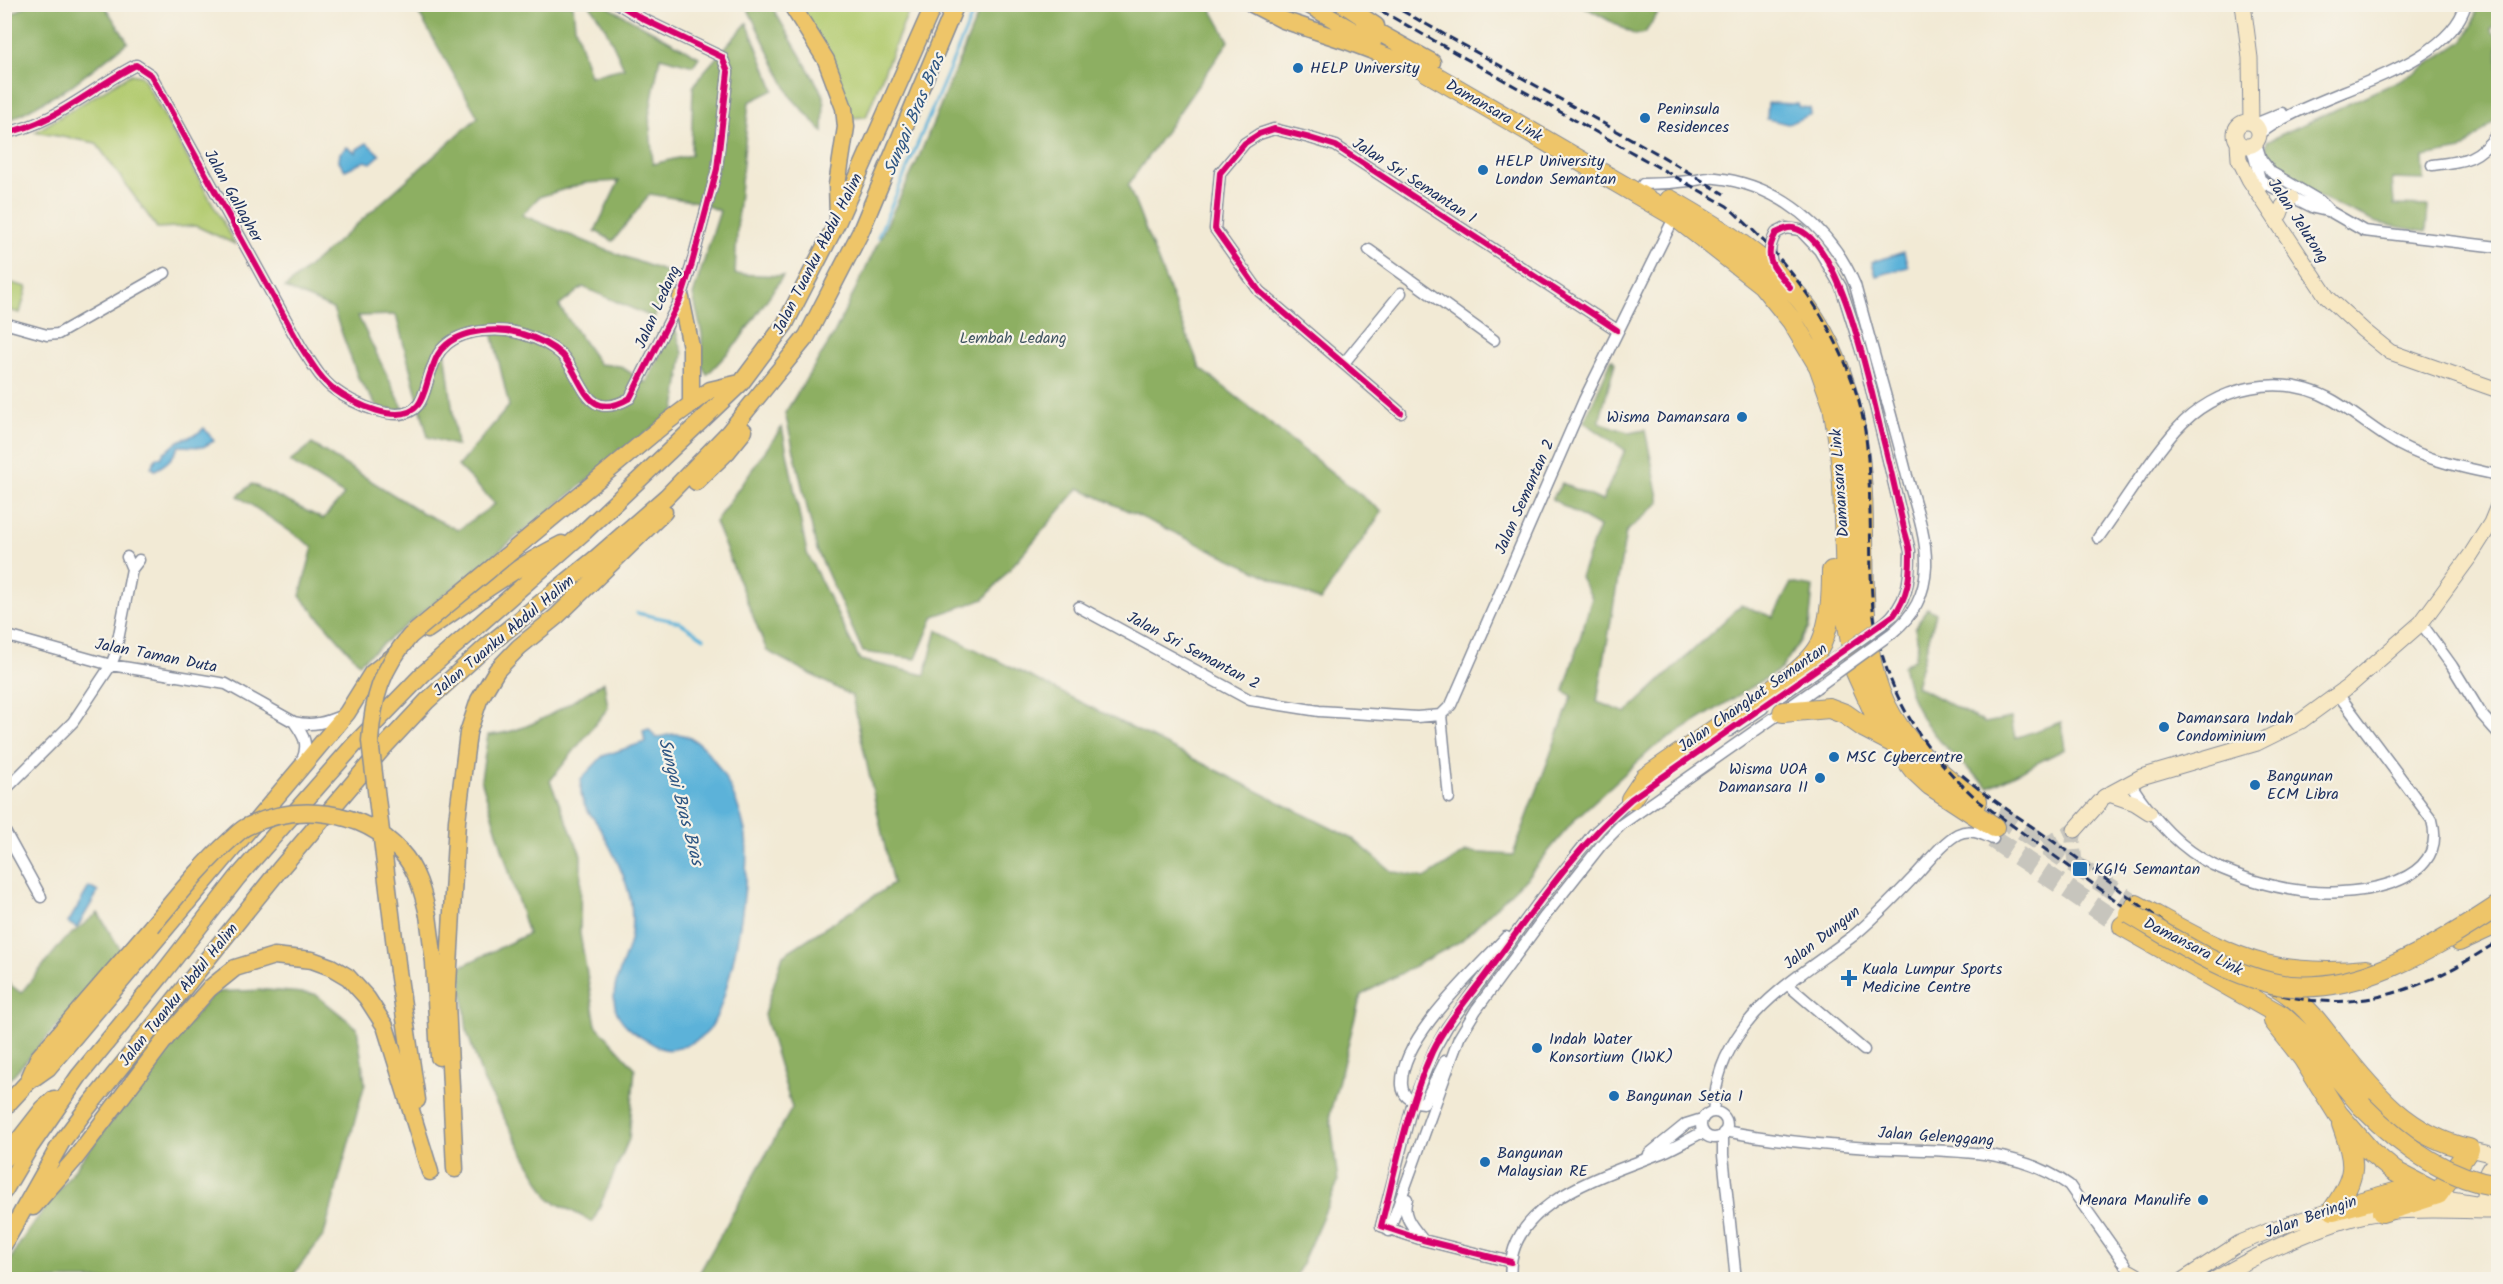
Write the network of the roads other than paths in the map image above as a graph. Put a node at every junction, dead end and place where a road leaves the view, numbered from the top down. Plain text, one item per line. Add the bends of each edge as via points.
1 (618, 4) edge
2 (791, 4) edge
3 (934, 4) edge
4 (956, 4) edge
5 (1252, 4) edge
6 (1307, 4) edge
7 (1327, 4) edge
8 (1343, 4) edge
9 (2243, 4) edge
10 (2466, 4) edge
11 (1429, 67) junction
12 (4, 133) edge
13 (2499, 133) edge
14 (2249, 135) junction
15 (2432, 165) dead end
16 (2260, 179) junction
17 (1643, 184) junction
18 (2291, 198) junction
19 (2331, 212) junction
20 (2280, 214) junction
21 (1675, 216) junction
22 (838, 221) junction
23 (2499, 247) edge
24 (1369, 250) dead end
25 (165, 273) dead end
26 (1790, 287) junction
27 (1401, 293) dead end
28 (681, 298) junction
29 (2343, 311) junction
30 (4, 323) edge
31 (1617, 330) junction
32 (807, 336) junction
33 (1494, 340) dead end
34 (1344, 363) junction
35 (741, 383) junction
36 (2499, 390) edge
37 (691, 403) junction
38 (419, 404) joint
39 (1401, 413) dead end
40 (2499, 475) edge
41 (1843, 484) junction
42 (2499, 506) edge
43 (584, 532) junction
44 (2098, 538) dead end
45 (128, 557) dead end
46 (1079, 607) dead end
47 (2421, 624) junction
48 (4, 636) edge
49 (111, 665) junction
50 (2338, 694) junction
51 (1783, 712) junction
52 (347, 713) junction
53 (1441, 715) junction
54 (294, 722) junction
55 (2499, 733) edge
56 (1893, 742) junction
57 (297, 772) junction
58 (2130, 783) junction
59 (4, 790) edge
60 (1449, 798) dead end
61 (2104, 798) junction
62 (1631, 799) junction
63 (2149, 812) junction
64 (1994, 826) junction
65 (4, 830) edge
66 (2075, 830) dead end
67 (41, 897) dead end
68 (1539, 902) junction
69 (2499, 906) edge
70 (2129, 915) junction
71 (2499, 917) edge
72 (2499, 922) edge
73 (2459, 941) junction
74 (2222, 950) junction
75 (1788, 985) junction
76 (2256, 1002) junction
77 (1459, 1038) junction
78 (1864, 1050) dead end
79 (79, 1076) junction
80 (28, 1082) junction
81 (1413, 1102) junction
82 (4, 1108) edge
83 (1713, 1112) junction
84 (2338, 1114) junction
85 (1702, 1119) junction
86 (2414, 1126) junction
87 (1725, 1130) junction
88 (1708, 1135) junction
89 (2460, 1146) junction
90 (1723, 1155) junction
91 (1417, 1156) junction
92 (2499, 1156) edge
93 (1644, 1158) junction
94 (4, 1159) edge
95 (2499, 1162) edge
96 (2402, 1175) junction
97 (2499, 1186) edge
98 (2429, 1189) junction
99 (4, 1191) edge
100 (2494, 1207) edge
101 (2333, 1210) junction
102 (2382, 1212) junction
103 (1385, 1228) junction
104 (8, 1237) edge
105 (1423, 1240) junction
106 (1511, 1262) junction
107 (2136, 1277) edge
108 (1511, 1280) edge
109 (1736, 1280) edge
110 (2183, 1280) edge
111 (2214, 1280) edge

1 - 28 street, Jalan Ledang via 722,57 728,72 717,169
2 - 22 main road via 826,60 844,108 846,127 837,185
3 - 22 main road, Jalan Tuanku Abdul Halim
4 - 32 main road, Jalan Tuanku Abdul Halim via 860,233
5 - 11 main road via 1283,20
6 - 11 main road
7 - 11 main road
8 - 11 main road
9 - 14 street, Jalan Jelutong via 2250,72
10 - 14 street via 2455,25 2431,51 2306,106 2268,117
11 - 17 highway, Damansara Link
11 - 21 highway, Damansara Link
12 - 38 street, Jalan Gallagher via 21,130 62,109 136,65 146,70 318,373 355,402 385,412 398,415
13 - 15 street via 2480,155
14 - 16 street, Jalan Jelutong via 2252,170
14 - 19 street via 2271,172 2320,201
14 - 29 street, Jalan Jelutong via 2240,159 2249,179 2327,297
16 - 18 street
16 - 20 street, Jalan Jelutong
17 - 26 highway, Damansara Link via 1735,239
17 - 51 street, Jalan Changkat Semantan, bridge via 1715,177 1779,198 1819,228 1847,266 1855,285 1904,462 1926,565 1920,600 1892,633
18 - 19 street
18 - 20 street
19 - 23 street via 2364,231
20 - 29 street, Jalan Jelutong
21 - 31 street, Jalan Semantan 2
21 - 41 highway, Damansara Link via 1762,284 1792,321 1819,366 1833,405
22 - 35 main road, Jalan Tuanku Abdul Halim via 785,324
24 - 33 street
25 - 30 street via 58,334 47,335
26 - 62 street, Jalan Changkat Semantan, bridge via 1773,267 1768,251 1776,233 1792,227 1819,250 1841,287 1864,360 1910,551 1910,581 1901,606 1884,623
26 - 64 highway, Damansara Link via 1831,349 1850,398 1859,448 1864,615 1875,678 1896,722 1914,748
27 - 34 street
28 - 37 main road via 692,347
28 - 38 street, Jalan Ledang via 630,398 616,406 603,406 590,399 563,357 549,345 521,333 501,331 454,338 442,348
29 - 36 street, Jalan Jelutong via 2390,352
31 - 34 street, Jalan Sri Semantan 1 via 1336,146 1274,129 1245,143 1220,173 1215,229 1259,291
31 - 53 street, Jalan Semantan 2 via 1451,705
32 - 80 main road, bridge via 781,386 727,452 519,647 497,670 479,700 461,776 447,1003 455,1169 443,1106 428,915 417,878 402,853 368,827 346,817 317,812 281,815 244,828 202,867 38,1058
32 - 104 main road, Jalan Tuanku Abdul Halim via 729,432 666,497 486,647 382,748 60,1143
34 - 39 street, Jalan Sri Semantan 1
35 - 37 main road via 710,390
35 - 43 main road, Jalan Tuanku Abdul Halim
37 - 104 main road, bridge via 410,636 383,673 370,741 398,971 430,1172 385,1026 367,998 348,977 331,967 312,960 274,956 235,968 209,988
40 - 44 street via 2415,452 2310,389 2289,385 2248,387 2200,410 2177,429
41 - 56 highway, Damansara Link via 1846,619 1856,672 1879,723
41 - 62 highway via 1832,562 1832,596 1821,645 1809,660 1769,692 1645,778
42 - 47 street via 2470,556
43 - 52 main road via 538,555 410,642 372,673
43 - 79 main road, Jalan Tuanku Abdul Halim via 423,674 354,745 237,878
45 - 49 street via 135,565
46 - 53 street, Jalan Sri Semantan 2 via 1250,700 1319,711
47 - 50 street
47 - 55 street via 2482,715
48 - 49 street, Jalan Taman Duta
49 - 54 street, Jalan Taman Duta via 226,684
49 - 59 street via 73,722
50 - 58 street via 2301,721 2257,743
50 - 63 street via 2432,820 2436,833 2423,867 2388,886 2297,891 2251,881 2212,864 2176,839
51 - 56 highway via 1829,708
51 - 77 street, Jalan Changkat Semantan via 1612,833 1545,916
52 - 54 street, Jalan Taman Duta via 317,725
52 - 57 main road
53 - 60 street
54 - 57 street via 306,744
56 - 64 highway, Damansara Link via 1914,770 1958,812
57 - 80 main road via 48,1068
58 - 61 street
58 - 63 street
61 - 63 street via 2135,803
61 - 66 street
62 - 68 street, Jalan Changkat Semantan via 1593,834
64 - 75 street, Jalan Dungun via 1957,834 1855,934
65 - 67 street
68 - 81 street, Jalan Changkat Semantan via 1447,1027
68 - 81 street via 1435,1013 1412,1048 1402,1070 1402,1082 1405,1096
69 - 70 highway, Damansara Link, bridge via 2452,936 2381,970 2308,987 2271,983 2227,968
70 - 74 highway, Damansara Link
70 - 76 highway
71 - 73 highway, Damansara Link
72 - 73 highway
73 - 74 highway, Damansara Link via 2380,969 2344,972 2276,967
74 - 86 highway via 2292,996 2315,1018 2383,1102
75 - 78 street
75 - 83 street, Jalan Dungun via 1757,1012 1730,1049 1720,1068
76 - 84 highway via 2282,1030
76 - 97 highway, bridge via 2282,1016 2302,1034 2362,1106 2400,1142 2462,1176
77 - 81 street via 1430,1095 1424,1103
77 - 91 street, Jalan Changkat Semantan
79 - 94 main road via 43,1109
79 - 99 main road, Jalan Tuanku Abdul Halim
80 - 82 main road
81 - 103 street, Jalan Changkat Semantan
83 - 85 street
83 - 87 street via 1722,1115
84 - 96 highway via 2383,1164
84 - 101 highway via 2354,1168 2350,1184
85 - 88 street
85 - 93 street via 1686,1125
86 - 89 highway via 2431,1137
86 - 96 highway via 2425,1146 2424,1157 2413,1171
87 - 88 street
87 - 90 street
87 - 107 street, Jalan Gelenggang via 1869,1148 2000,1156 2034,1167 2069,1185
88 - 90 street
88 - 93 street
89 - 92 street
89 - 98 highway
90 - 109 street
91 - 103 street, Jalan Changkat Semantan
91 - 105 street, Jalan Changkat Semantan via 1404,1206 1405,1216
93 - 106 street via 1577,1186 1550,1204 1517,1241
95 - 100 street via 2489,1167 2483,1190
96 - 98 highway
98 - 100 street via 2451,1199
98 - 101 highway
98 - 102 highway
100 - 102 street, Jalan Beringin
101 - 110 street, Jalan Beringin via 2240,1243
102 - 111 street, Jalan Beringin via 2337,1223 2248,1260
103 - 105 street
105 - 106 street
106 - 108 street

